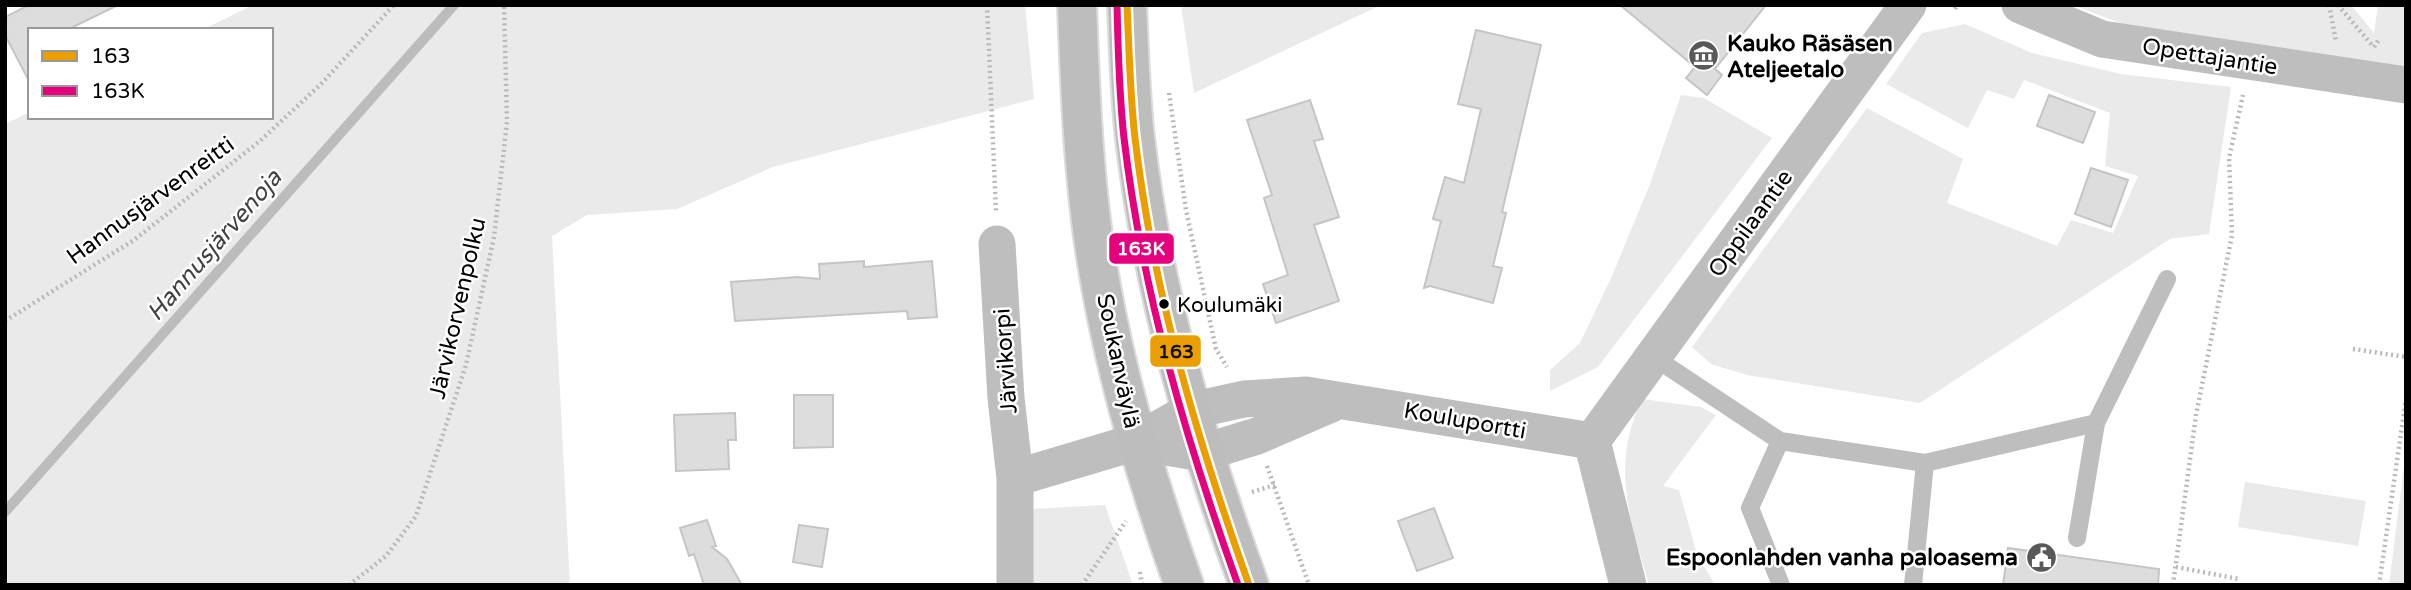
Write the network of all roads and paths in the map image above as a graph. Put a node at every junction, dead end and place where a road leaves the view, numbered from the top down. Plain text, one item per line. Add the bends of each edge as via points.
1 (394, 5) edge
2 (504, 5) edge
3 (987, 5) edge
4 (1077, 5) edge
5 (1127, 5) edge
6 (1908, 5) edge
7 (2020, 5) edge
8 (2246, 83) dead end
9 (2406, 85) edge
10 (1168, 87) dead end
11 (997, 244) joint
12 (2167, 279) dead end
13 (5, 321) edge
14 (2353, 349) dead end
15 (1652, 356) junction
16 (2406, 357) edge
17 (1244, 399) junction
18 (2406, 399) edge
19 (1338, 402) junction
20 (1190, 411) junction
21 (2096, 423) junction
22 (1257, 436) junction
23 (1592, 441) junction
24 (1780, 441) junction
25 (1136, 442) junction
26 (1202, 453) junction
27 (1924, 463) junction
28 (1015, 478) junction
29 (1129, 518) dead end
30 (2077, 538) dead end
31 (2176, 567) junction
32 (2239, 579) dead end
33 (349, 585) edge
34 (1015, 585) edge
35 (1082, 585) edge
36 (1184, 585) edge
37 (1250, 585) edge
38 (1309, 585) edge
39 (1628, 585) edge
40 (1781, 585) edge
41 (1913, 585) edge
42 (2173, 585) edge
43 (2379, 585) edge

1 - 13 path, Hannusjärvenreitti via 260,141 134,240
2 - 33 path, Järvikorvenpolku via 507,122 494,237 466,365 416,516 386,556
3 - 11 path
4 - 25 main road, Soukanväylä via 1082,120 1096,251
5 - 20 main road via 1141,176 1160,287
6 - 15 street, Oppilaantie
7 - 9 street, Opettajantie via 2102,39
8 - 31 path via 2229,158 2232,235 2196,415
10 - 17 path via 1186,210 1216,348
11 - 28 street, Järvikorpi
12 - 21 lane
14 - 16 path
15 - 23 street, Oppilaantie
15 - 24 lane
17 - 19 street, Kouluportti via 1306,395
17 - 20 street, Kouluportti
18 - 43 path
19 - 22 street, Kouluportti
19 - 23 street, Kouluportti
20 - 25 street, Kouluportti
20 - 26 main road
21 - 27 lane
21 - 30 lane
22 - 26 street, Kouluportti
22 - 38 path
23 - 39 street
24 - 27 lane
24 - 40 lane via 1750,508
25 - 26 street, Kouluportti
25 - 28 street
25 - 36 main road, Soukanväylä
26 - 37 main road
27 - 41 lane
28 - 34 street, Järvikorpi
29 - 35 path
31 - 32 path
31 - 42 path

